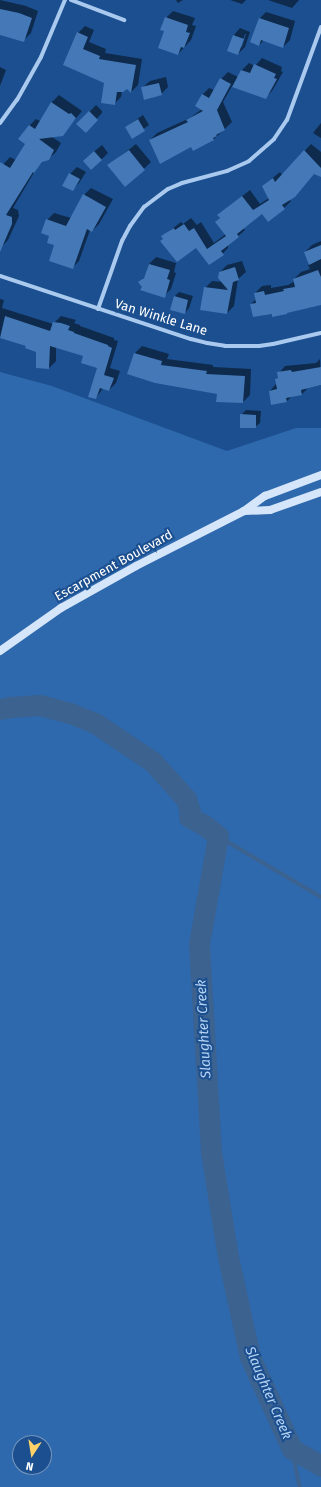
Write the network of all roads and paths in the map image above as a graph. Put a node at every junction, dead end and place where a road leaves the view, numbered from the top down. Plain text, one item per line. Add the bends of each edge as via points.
1 (65, 0) edge
2 (71, 0) edge
3 (124, 20) dead end
4 (321, 27) edge
5 (0, 123) edge
6 (0, 276) edge
7 (98, 309) junction
8 (321, 333) edge
9 (321, 475) edge
10 (321, 492) edge
11 (244, 511) junction
12 (0, 651) edge

1 - 5 street via 41,57 20,95
2 - 3 street
4 - 7 street via 287,120 274,139 250,161 227,171 168,189 144,207 122,241
6 - 7 street, Van Winkle Lane
7 - 8 street, Van Winkle Lane via 191,340 225,346 273,344
9 - 11 main road, Escarpment Boulevard via 265,496
10 - 11 main road, Escarpment Boulevard via 270,510
11 - 12 main road, Escarpment Boulevard via 61,608

